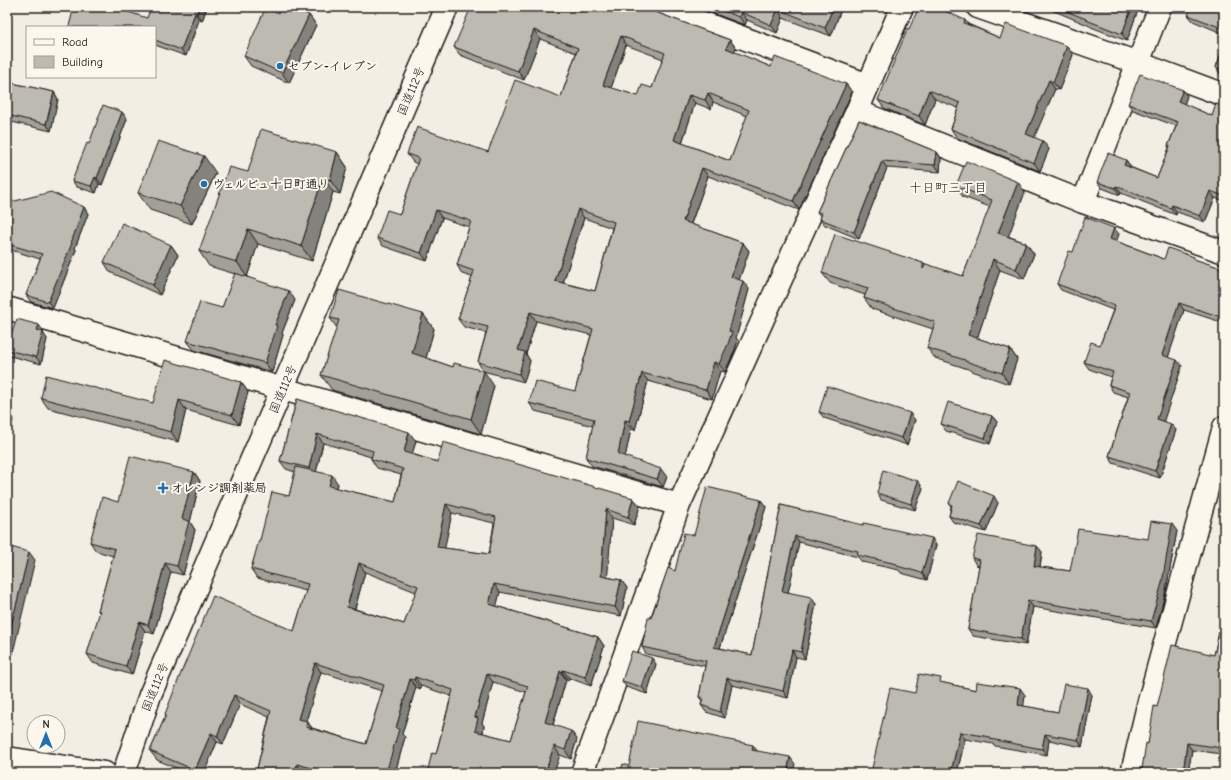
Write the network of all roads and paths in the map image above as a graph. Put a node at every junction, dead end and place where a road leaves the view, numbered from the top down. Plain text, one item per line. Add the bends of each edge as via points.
1 (447, 7) edge
2 (661, 7) edge
3 (902, 7) edge
4 (978, 7) edge
5 (1160, 7) edge
6 (1138, 63) junction
7 (868, 85) junction
8 (1224, 95) edge
9 (857, 111) junction
10 (1083, 202) junction
11 (1224, 252) edge
12 (7, 308) edge
13 (282, 389) junction
14 (1224, 427) edge
15 (679, 505) junction
16 (7, 758) edge
17 (105, 773) edge
18 (124, 773) edge
19 (582, 773) edge
20 (1132, 773) edge

1 - 13 main road, 国道112号
2 - 7 main road
3 - 7 main road
4 - 6 main road
5 - 6 main road
6 - 8 main road
6 - 10 main road
7 - 9 main road
9 - 10 main road
9 - 15 main road
10 - 11 main road
12 - 13 main road
13 - 15 main road
13 - 18 main road, 国道112号 via 150,695
14 - 20 main road via 1148,700
15 - 19 main road
16 - 17 main road

